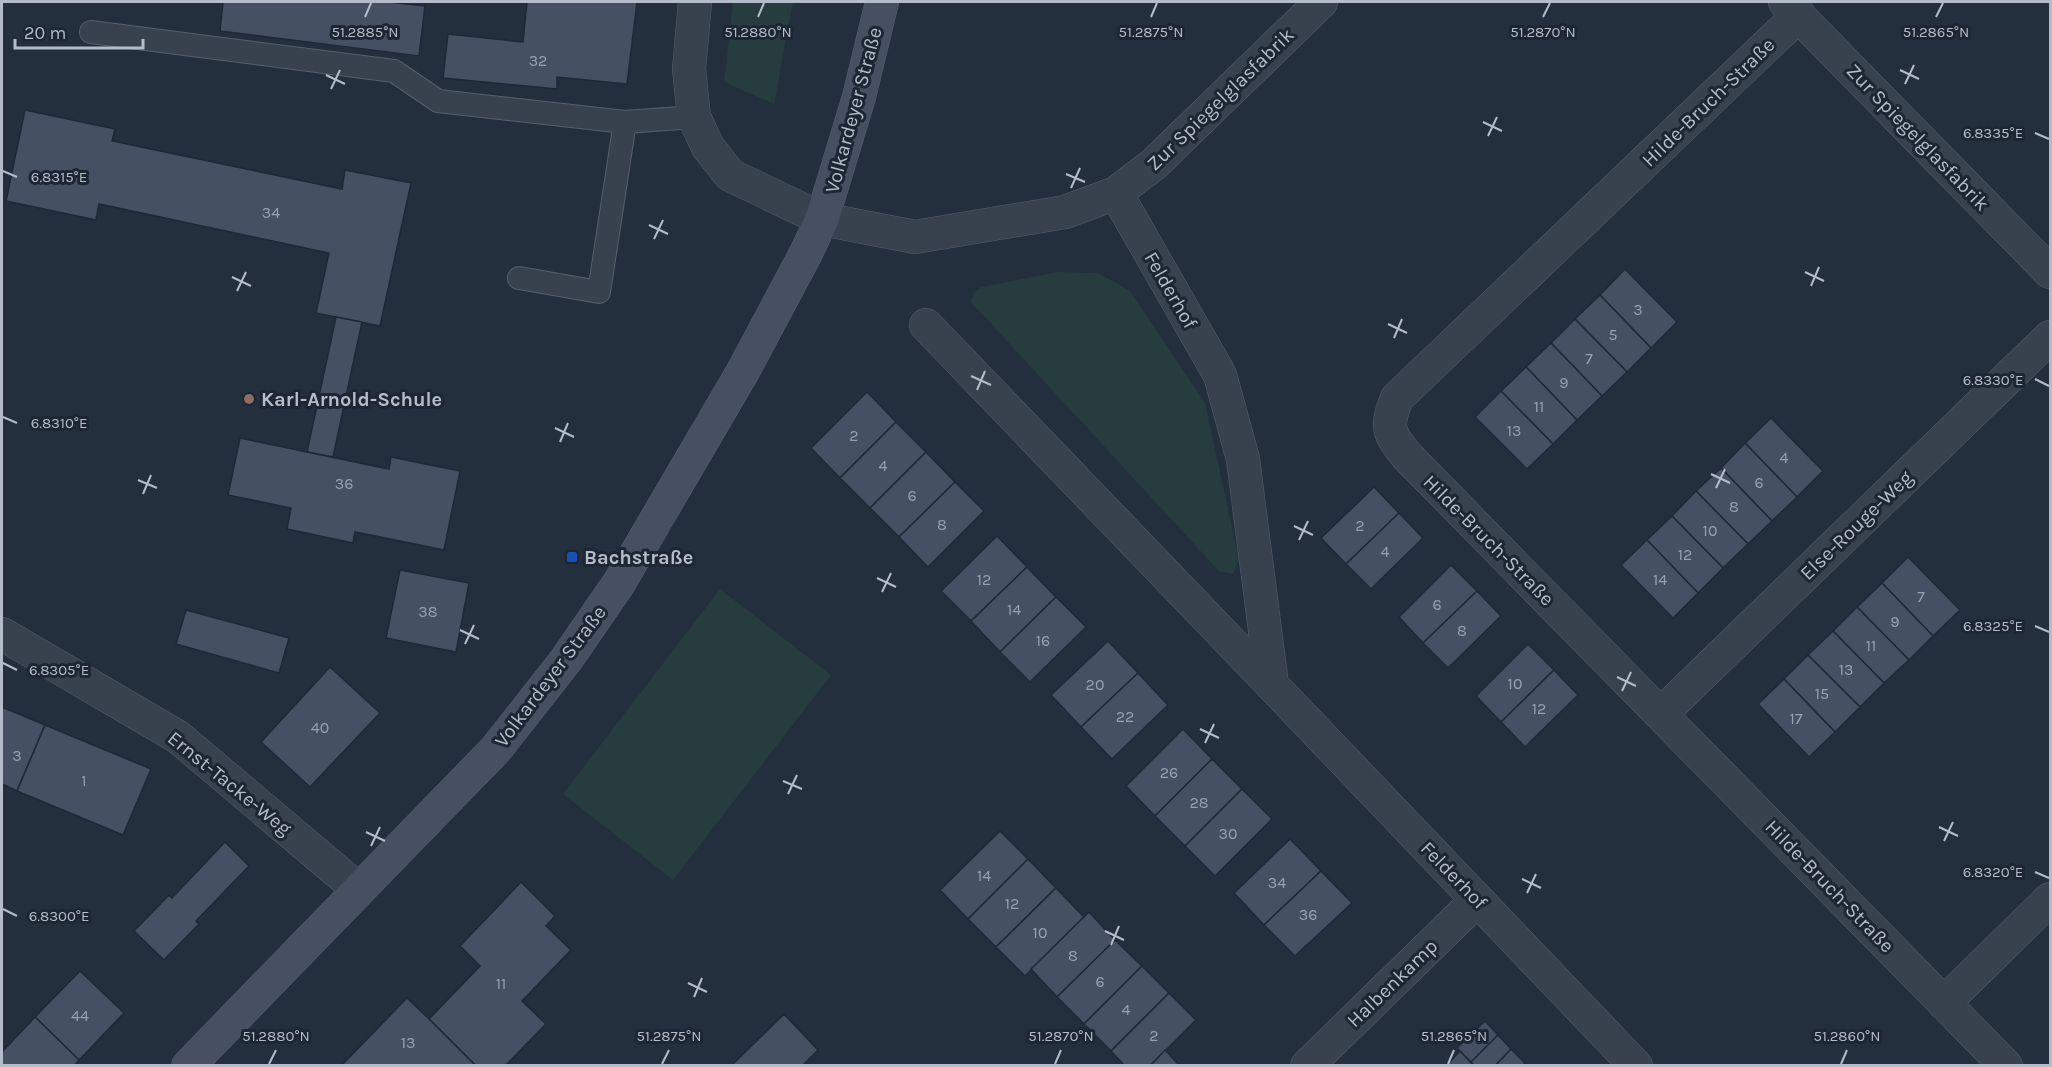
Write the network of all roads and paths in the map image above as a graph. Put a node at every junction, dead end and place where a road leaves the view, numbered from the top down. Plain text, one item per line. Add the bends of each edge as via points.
1 (695, 2) edge
2 (882, 2) edge
3 (1321, 2) edge
4 (1792, 8) edge
5 (91, 32) dead end
6 (694, 117) junction
7 (625, 122) junction
8 (1116, 193) junction
9 (822, 219) junction
10 (2050, 273) edge
11 (519, 278) dead end
12 (927, 325) dead end
13 (2050, 337) edge
14 (2, 634) edge
15 (1272, 685) junction
16 (1661, 714) junction
17 (358, 889) junction
18 (2050, 898) edge
19 (1477, 900) junction
20 (1944, 1003) junction
21 (188, 1065) edge
22 (1307, 1065) edge
23 (1636, 1065) edge
24 (2006, 1065) edge

1 - 6 street, Volkardeyer Straße via 689,69
2 - 9 main road, Volkardeyer Straße via 859,97
3 - 8 street, Zur Spiegelglasfabrik via 1154,164
4 - 10 street, Zur Spiegelglasfabrik
4 - 16 street, Hilde-Bruch-Straße via 1397,398 1388,420 1394,439 1407,456
5 - 7 lane via 394,71 438,101
6 - 7 lane
6 - 9 street, Volkardeyer Straße via 708,147 730,175
7 - 11 lane via 599,292
8 - 9 street via 1065,212 915,237
8 - 15 street, Felderhof via 1220,375 1243,459
9 - 17 main road, Volkardeyer Straße via 742,373 619,583 566,660 496,749
12 - 15 street, Felderhof
13 - 16 street, Else-Rouge-Weg
14 - 17 street, Ernst-Tacke-Weg via 178,737
15 - 19 street, Felderhof
16 - 20 street, Hilde-Bruch-Straße
17 - 21 main road, Volkardeyer Straße
18 - 20 street
19 - 22 street, Halbenkamp
19 - 23 street, Felderhof
20 - 24 street, Hilde-Bruch-Straße

